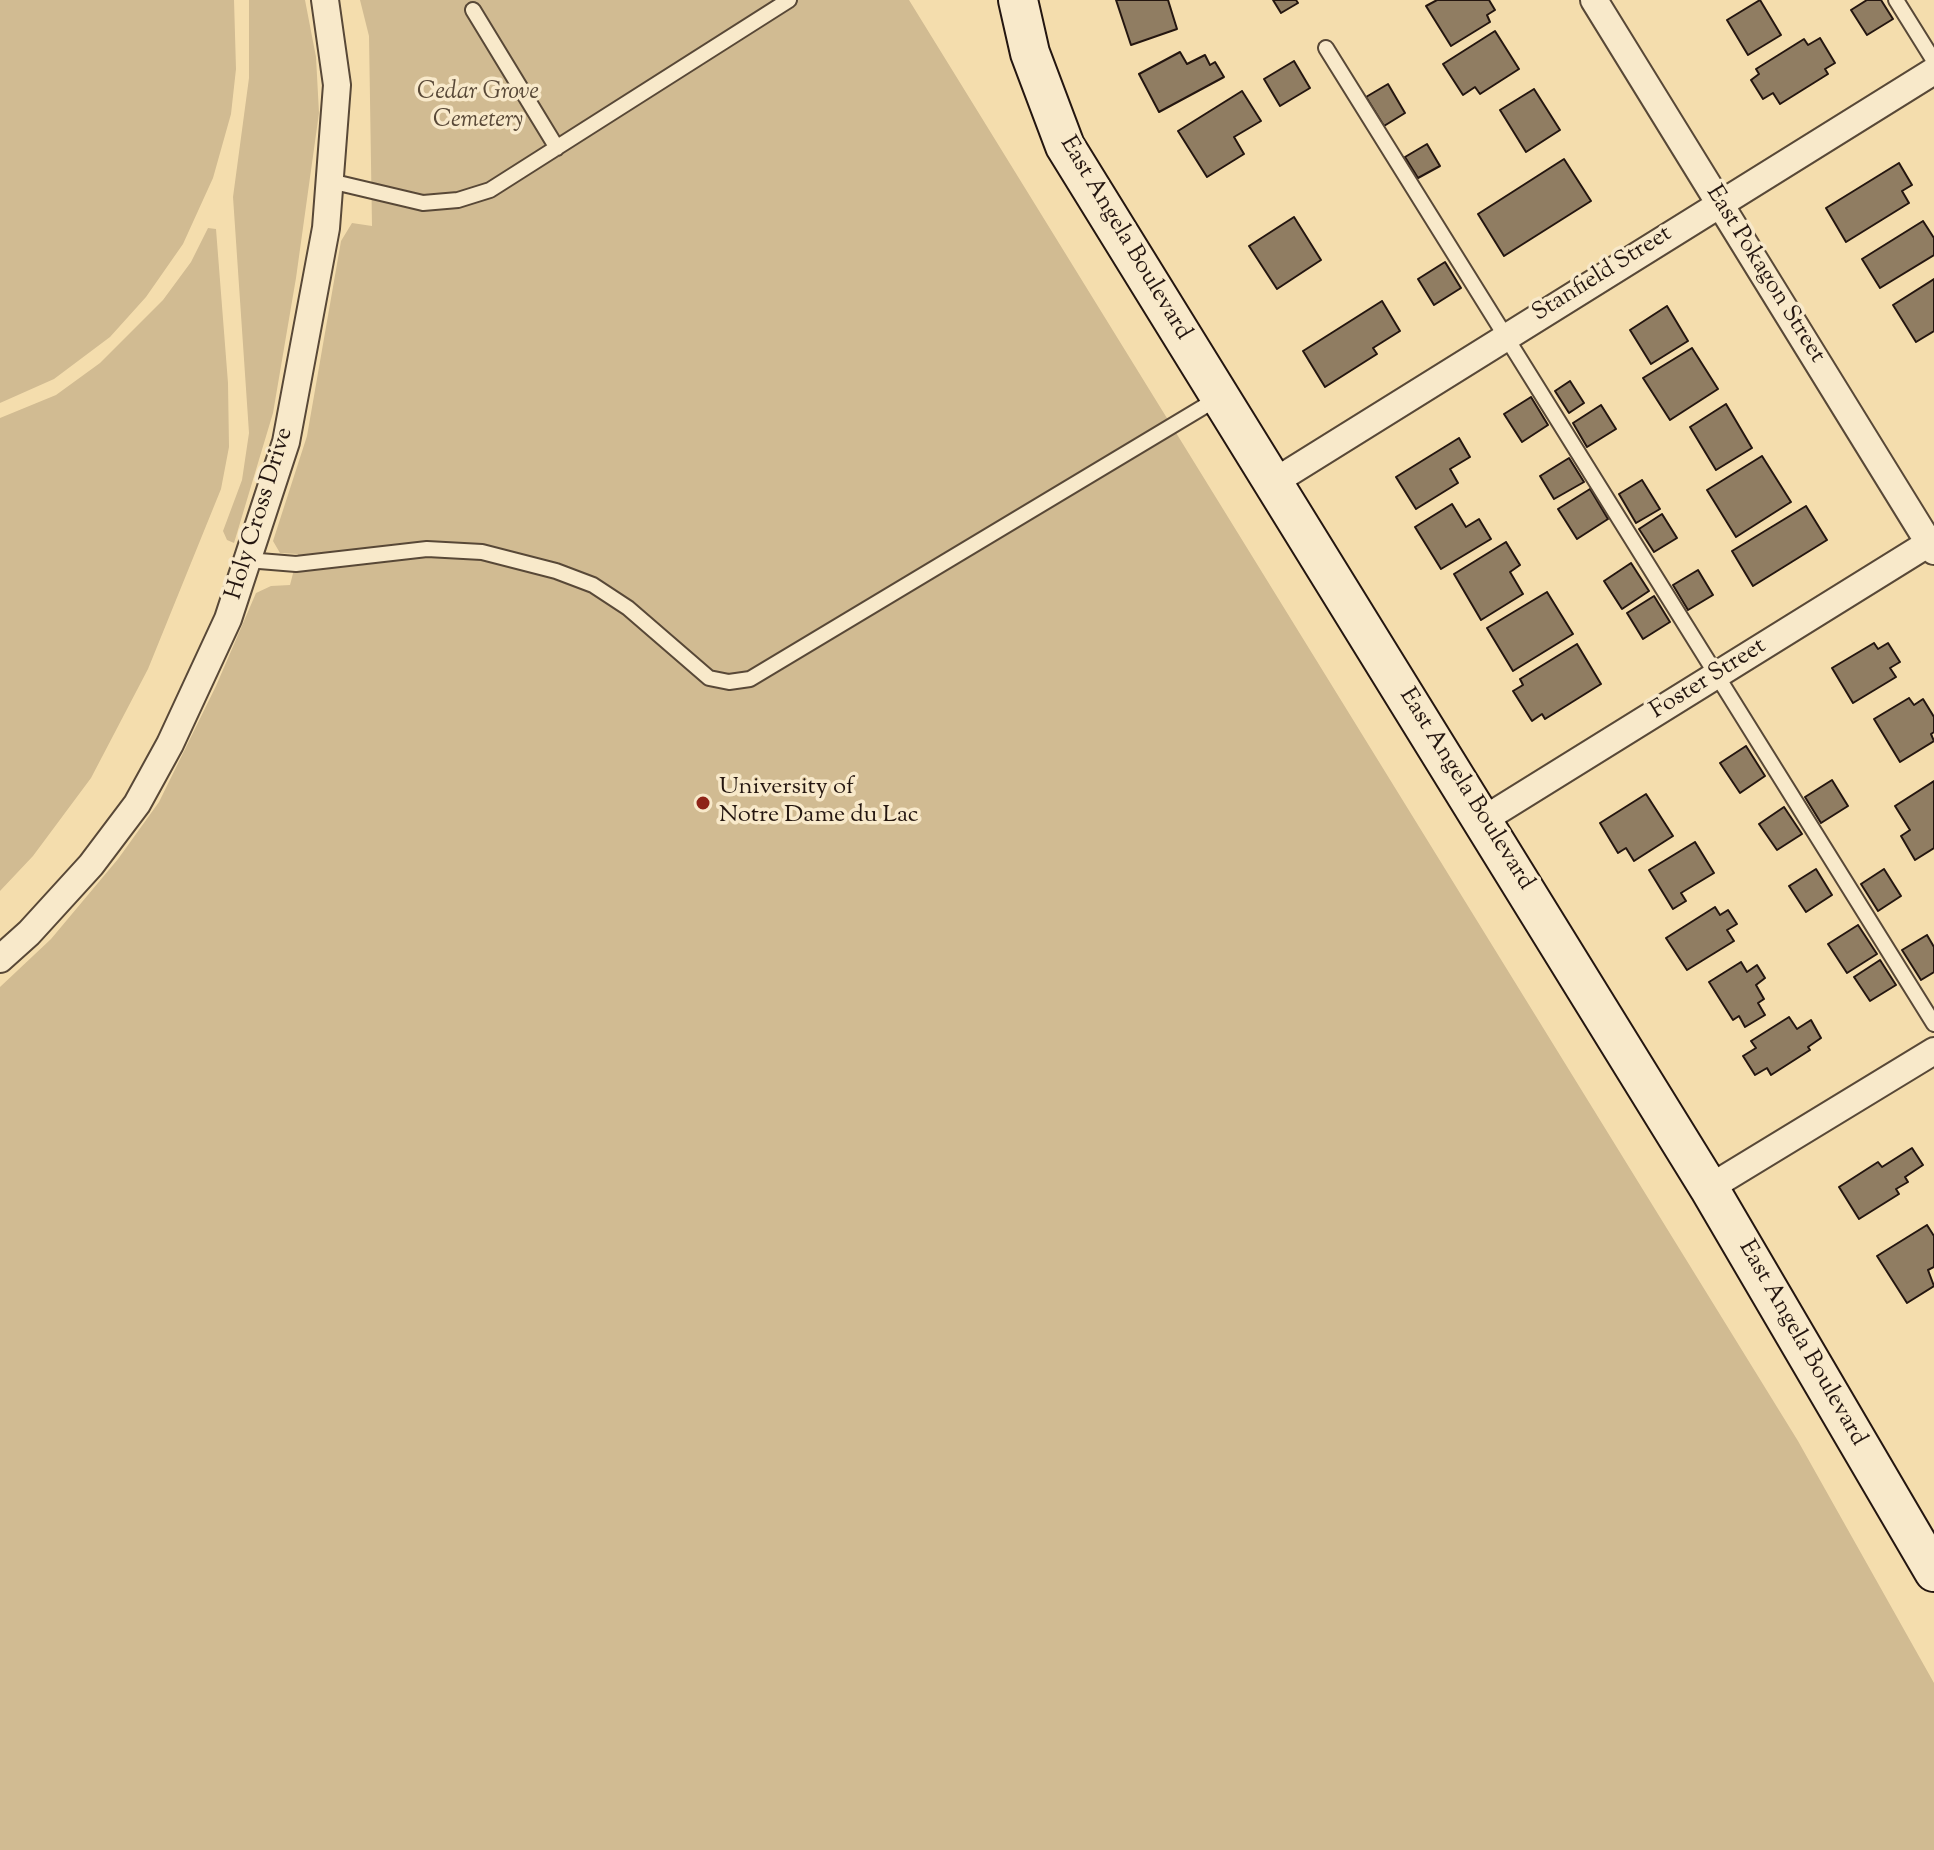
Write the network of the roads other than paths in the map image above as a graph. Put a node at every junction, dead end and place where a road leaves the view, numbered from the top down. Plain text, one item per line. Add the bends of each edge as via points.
1 (325, 0) edge
2 (789, 0) edge
3 (1018, 0) edge
4 (1594, 0) edge
5 (1896, 0) edge
6 (473, 10) dead end
7 (1326, 48) dead end
8 (1934, 61) edge
9 (1934, 71) edge
10 (557, 148) junction
11 (330, 181) junction
12 (1720, 203) junction
13 (1506, 335) junction
14 (1220, 397) junction
15 (1274, 482) junction
16 (1932, 545) edge
17 (247, 560) junction
18 (1717, 676) junction
19 (1483, 820) junction
20 (0, 959) edge
21 (1934, 1024) edge
22 (1934, 1051) edge
23 (1709, 1188) junction
24 (1934, 1572) edge

1 - 11 street, Holy Cross Drive via 337,85
2 - 10 lane
3 - 14 main road, East Angela Boulevard via 1030,53 1065,146
4 - 12 street, East Pokagon Street
5 - 8 lane
6 - 10 lane
7 - 13 lane
9 - 12 street, Stanfield Street
10 - 11 lane via 490,190 458,200 423,203
11 - 17 street, Holy Cross Drive via 286,442
12 - 13 street, Stanfield Street
12 - 16 street, East Pokagon Street
13 - 15 street, Stanfield Street
13 - 18 lane
14 - 15 main road, East Angela Boulevard
14 - 17 lane via 750,679 709,678 593,585 482,552 427,549 296,564
15 - 19 main road, East Angela Boulevard
16 - 18 street, Foster Street
17 - 20 street, Holy Cross Drive via 228,619 137,804 91,865
18 - 19 street, Foster Street
18 - 21 lane
19 - 23 main road, East Angela Boulevard
22 - 23 street
23 - 24 main road, East Angela Boulevard

